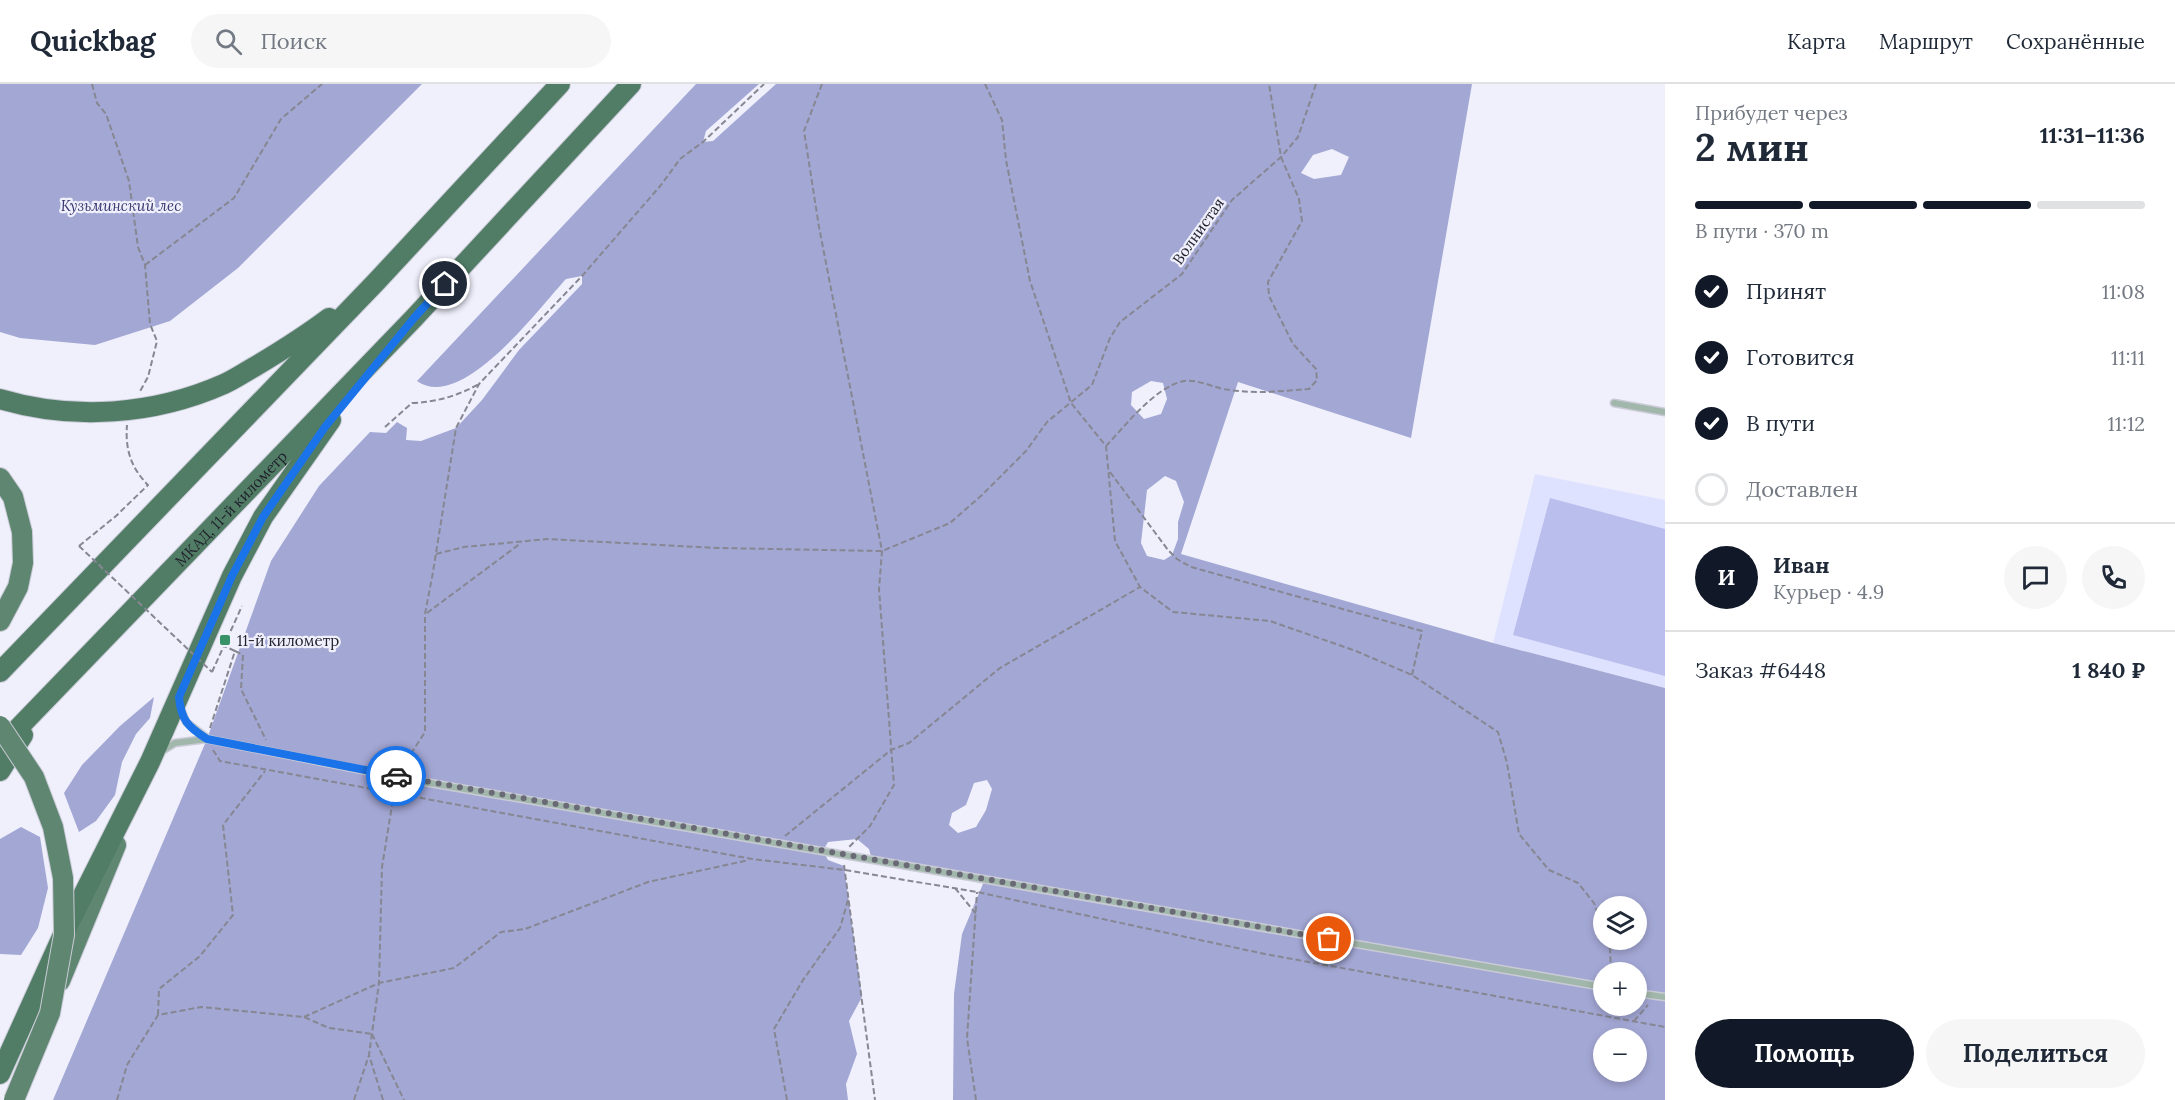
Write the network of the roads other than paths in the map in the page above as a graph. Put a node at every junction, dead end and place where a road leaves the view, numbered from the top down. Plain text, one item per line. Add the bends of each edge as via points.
1 (560, 84) edge
2 (631, 84) edge
3 (376, 282) junction
4 (414, 318) junction
5 (0, 399) edge
6 (1614, 403) dead end
7 (1665, 412) edge
8 (0, 478) edge
9 (0, 621) edge
10 (21, 650) junction
11 (0, 665) edge
12 (0, 672) edge
13 (179, 697) junction
14 (44, 703) junction
15 (0, 726) edge
16 (207, 739) junction
17 (0, 747) edge
18 (150, 762) junction
19 (0, 771) edge
20 (137, 789) junction
21 (1593, 985) edge
22 (1647, 995) edge
23 (1665, 997) edge
24 (0, 1074) edge
25 (12, 1100) edge

1 - 3 highway
2 - 4 highway, МКАД, 11-й километр
3 - 5 highway via 300,340 225,384 175,402 128,411 78,413 27,407
3 - 10 highway
4 - 13 highway via 325,427 263,517 232,576
4 - 14 highway, МКАД, 11-й километр
6 - 7 lane
8 - 9 main road via 13,497 22,532 23,563 18,587
10 - 11 main road
10 - 12 highway
13 - 16 lane via 186,722
13 - 18 highway
14 - 17 highway, МКАД, 11-й километр
14 - 19 highway
15 - 25 main road, bridge via 34,777 53,827 63,890 64,935 50,1013
16 - 18 lane via 175,743
16 - 21 lane via 407,778
18 - 20 highway
20 - 24 highway via 61,939
20 - 25 main road
22 - 23 lane

